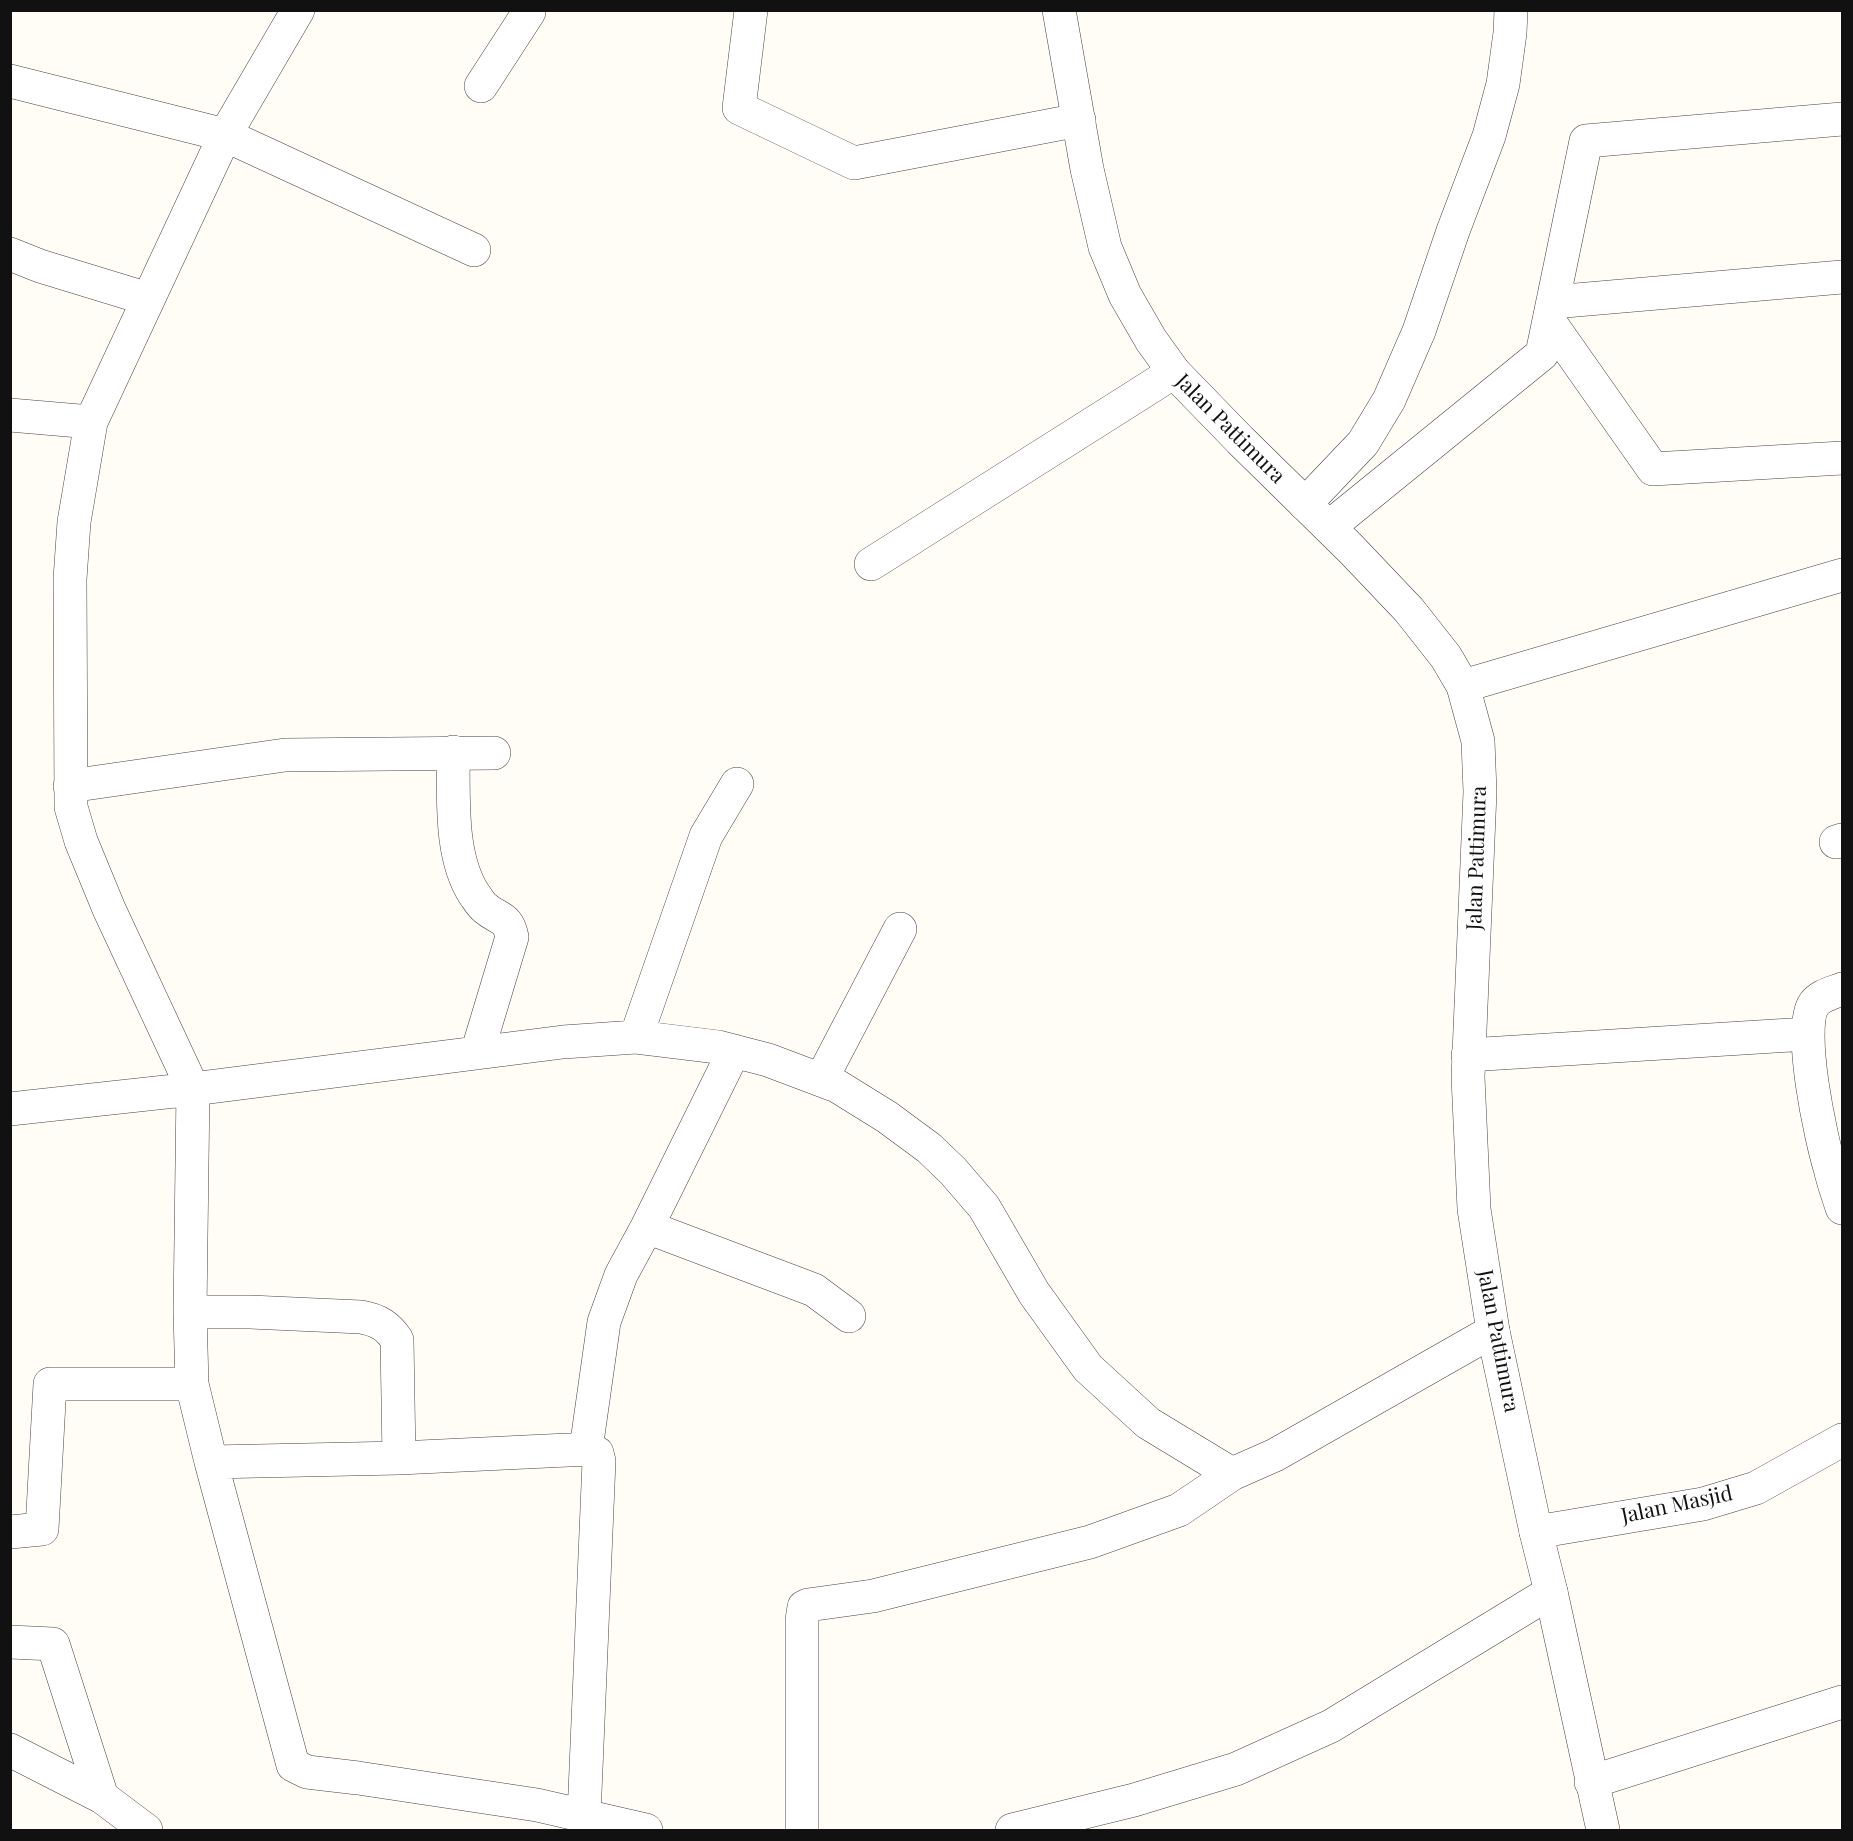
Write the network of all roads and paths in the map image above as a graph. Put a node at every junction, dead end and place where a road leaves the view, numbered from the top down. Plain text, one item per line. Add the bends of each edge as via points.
1 (298, 10) edge
2 (527, 10) edge
3 (751, 10) edge
4 (1059, 10) edge
5 (1511, 10) edge
6 (10, 81) edge
7 (481, 86) dead end
8 (1842, 119) edge
9 (1079, 120) junction
10 (225, 135) junction
11 (474, 250) dead end
12 (10, 254) edge
13 (1842, 277) edge
14 (148, 299) junction
15 (1551, 311) junction
16 (1174, 372) junction
17 (10, 415) edge
18 (91, 422) junction
19 (1842, 458) edge
20 (1305, 504) junction
21 (1329, 527) junction
22 (871, 564) dead end
23 (1842, 575) edge
24 (1463, 686) junction
25 (453, 752) junction
26 (494, 753) dead end
27 (737, 784) dead end
28 (70, 786) junction
29 (900, 929) dead end
30 (1842, 989) edge
31 (1807, 1034) junction
32 (636, 1037) junction
33 (734, 1051) junction
34 (477, 1053) junction
35 (1468, 1055) junction
36 (821, 1080) junction
37 (193, 1089) junction
38 (12, 1101) edge
39 (1842, 1208) edge
40 (647, 1227) junction
41 (190, 1312) junction
42 (849, 1316) dead end
43 (1493, 1330) junction
44 (192, 1384) junction
45 (1842, 1440) edge
46 (586, 1449) junction
47 (399, 1458) junction
48 (211, 1462) junction
49 (1232, 1474) junction
50 (10, 1532) edge
51 (1536, 1532) junction
52 (1551, 1592) junction
53 (10, 1642) edge
54 (1842, 1702) edge
55 (10, 1750) edge
56 (1591, 1782) junction
57 (102, 1797) junction
58 (584, 1816) junction
59 (147, 1830) edge
60 (646, 1830) edge
61 (802, 1830) edge
62 (1012, 1830) edge
63 (1603, 1830) edge

1 - 10 street
2 - 7 street
3 - 9 street via 739,108 854,163
4 - 9 street, Jalan Pattimura
5 - 20 street via 1503,84 1489,136 1419,332 1389,400 1363,443
6 - 10 street
8 - 15 street via 1586,141
9 - 16 street, Jalan Pattimura via 1105,247 1125,295
10 - 11 street
10 - 14 street
12 - 14 street
13 - 15 street
14 - 18 street
15 - 19 street via 1653,469
15 - 21 street via 1542,354
16 - 20 street, Jalan Pattimura
16 - 22 street
17 - 18 street
18 - 28 street via 74,522 70,579
20 - 21 street, Jalan Pattimura
21 - 24 street, Jalan Pattimura via 1409,610
23 - 24 street
24 - 35 street, Jalan Pattimura via 1478,741 1480,792
25 - 26 street
25 - 28 street via 285,755
25 - 34 street via 460,860 473,892 485,908 510,925 512,937
27 - 32 street via 706,836
28 - 37 street via 71,807 81,841
29 - 36 street
30 - 31 street via 1813,1006
31 - 35 street
31 - 39 street via 1820,1127
32 - 33 street
32 - 34 street
33 - 36 street
33 - 40 street
34 - 37 street
35 - 43 street, Jalan Pattimura via 1474,1209
36 - 49 street via 886,1117 953,1171 984,1207 1034,1293 1088,1368 1148,1423
37 - 38 street
37 - 41 street
40 - 42 street via 814,1290
40 - 46 street via 621,1275 604,1322
41 - 44 street
41 - 47 street via 361,1317 385,1325 397,1340
43 - 49 street via 1275,1455
43 - 51 street, Jalan Pattimura
44 - 48 street
44 - 50 street via 50,1384 42,1529
45 - 51 street, Jalan Masjid via 1756,1488 1703,1504
46 - 47 street
46 - 58 street via 595,1451 599,1461
47 - 48 street
48 - 58 street via 295,1767
49 - 61 street via 1179,1510 1090,1542 873,1596 804,1607
51 - 52 street, Jalan Pattimura
52 - 56 street, Jalan Pattimura
52 - 62 street via 1331,1726 1236,1769 1134,1800
53 - 57 street via 53,1644
54 - 56 street
55 - 57 street
56 - 63 street, Jalan Pattimura
57 - 59 street
58 - 60 street

